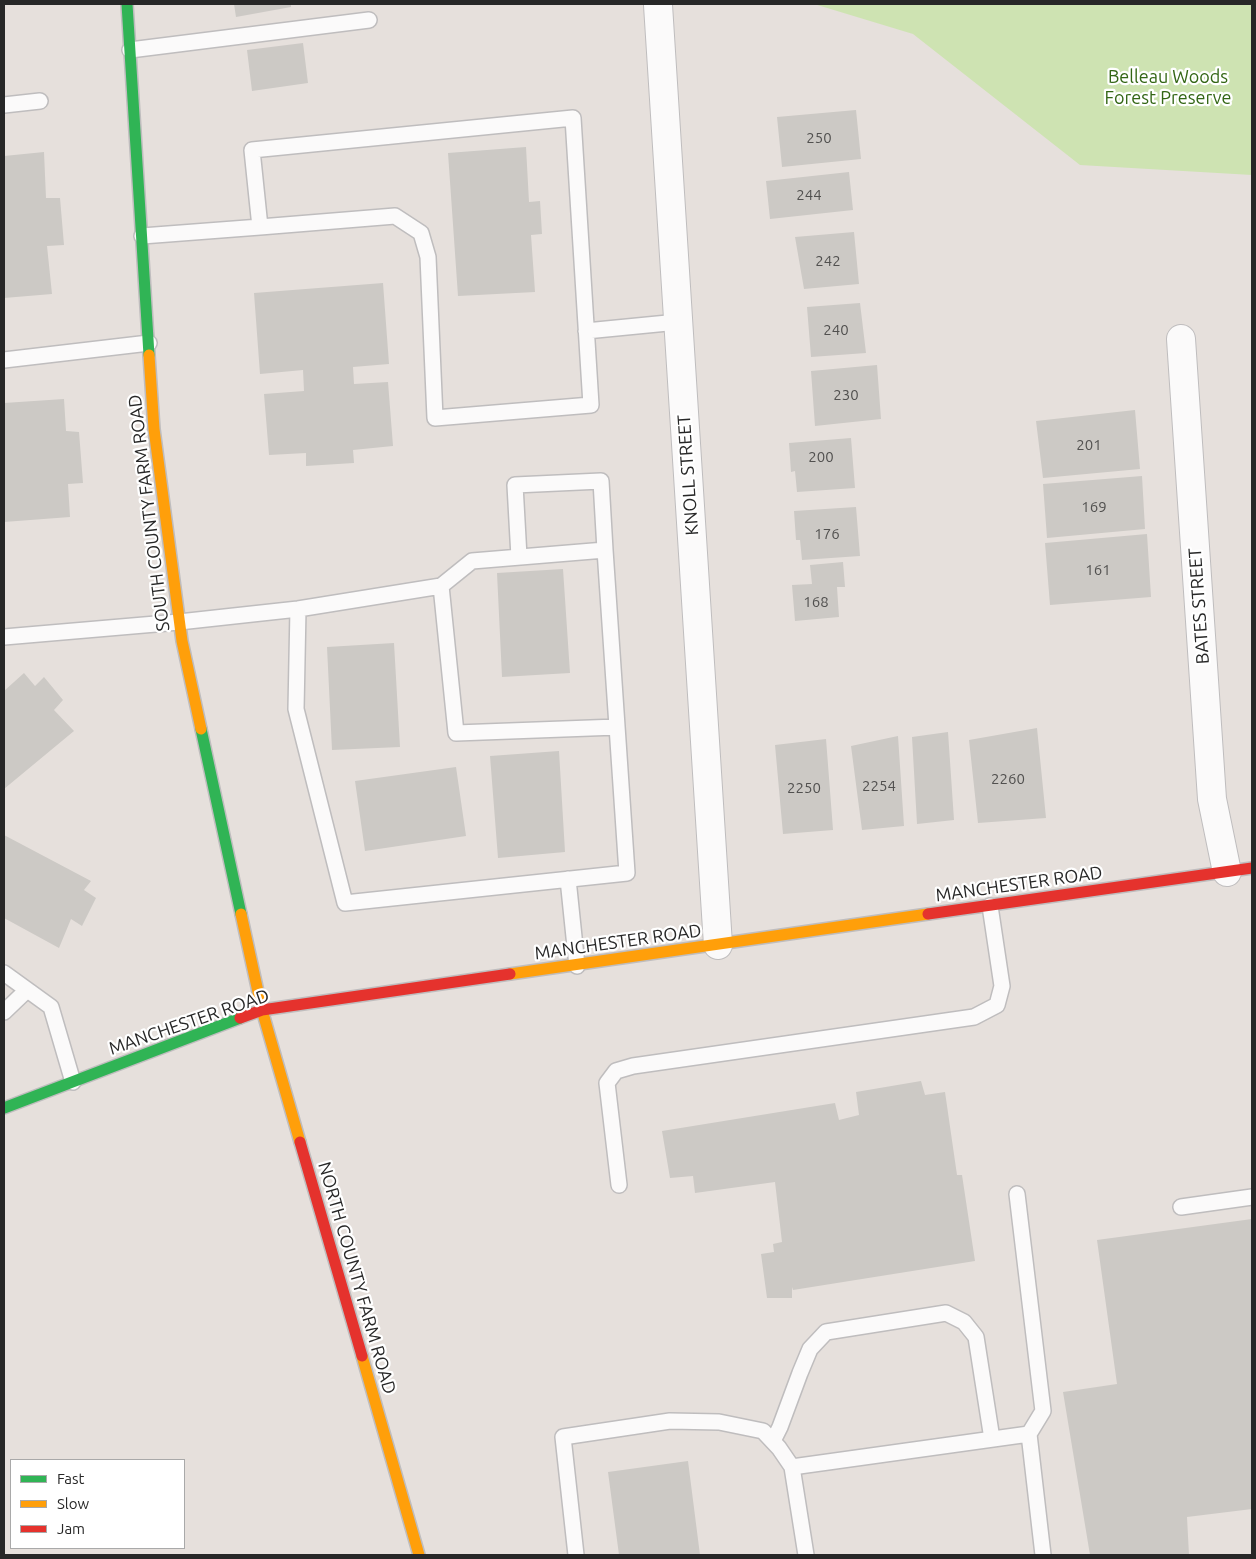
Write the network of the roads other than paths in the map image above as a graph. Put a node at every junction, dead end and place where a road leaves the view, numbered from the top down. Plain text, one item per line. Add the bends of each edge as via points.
1 (127, 4) edge
2 (658, 5) edge
3 (369, 20) dead end
4 (130, 50) junction
5 (40, 102) dead end
6 (4, 104) edge
7 (260, 227) junction
8 (142, 236) junction
9 (678, 322) junction
10 (586, 331) junction
11 (1181, 339) dead end
12 (149, 343) junction
13 (4, 360) edge
14 (605, 550) junction
15 (519, 557) junction
16 (442, 586) junction
17 (298, 609) junction
18 (179, 622) junction
19 (4, 637) edge
20 (617, 727) junction
21 (1240, 870) edge
22 (568, 880) junction
23 (990, 906) junction
24 (718, 945) junction
25 (577, 966) junction
26 (4, 974) edge
27 (27, 990) junction
28 (262, 1010) junction
29 (4, 1012) edge
30 (73, 1082) junction
31 (4, 1108) edge
32 (619, 1185) dead end
33 (1017, 1194) dead end
34 (1252, 1197) edge
35 (1181, 1207) dead end
36 (1029, 1434) junction
37 (992, 1440) junction
38 (772, 1441) junction
39 (792, 1467) junction
40 (419, 1555) edge
41 (576, 1555) edge
42 (806, 1555) edge
43 (1043, 1555) edge

1 - 4 main road, SOUTH COUNTY FARM ROAD
2 - 9 street, KNOLL STREET
3 - 4 lane
4 - 8 main road, SOUTH COUNTY FARM ROAD
5 - 6 lane
7 - 8 lane
7 - 10 lane via 395,216 421,233 428,257 435,418 590,405
7 - 10 lane via 252,150 573,118
8 - 12 main road, SOUTH COUNTY FARM ROAD
9 - 10 lane
9 - 24 street, KNOLL STREET
11 - 21 street, BATES STREET via 1212,799
12 - 13 lane
12 - 18 main road, SOUTH COUNTY FARM ROAD via 154,429
14 - 15 lane
14 - 15 lane via 601,481 514,485
14 - 20 lane
15 - 16 lane via 472,561
16 - 17 lane
16 - 20 lane via 456,733
17 - 18 lane
17 - 22 lane via 296,709 345,903
18 - 19 lane
18 - 28 main road, SOUTH COUNTY FARM ROAD
20 - 22 lane via 627,873
21 - 23 main road, MANCHESTER ROAD
22 - 25 lane
23 - 24 main road, MANCHESTER ROAD
23 - 32 lane via 1002,986 997,1005 974,1017 616,1071 607,1083
24 - 25 main road, MANCHESTER ROAD
25 - 28 main road, MANCHESTER ROAD
26 - 27 lane
27 - 29 lane
27 - 30 lane via 51,1007
28 - 30 main road, MANCHESTER ROAD
28 - 40 main road, NORTH COUNTY FARM ROAD
30 - 31 main road, MANCHESTER ROAD
33 - 36 lane via 1044,1411
34 - 35 lane
36 - 37 lane
36 - 43 lane
37 - 38 lane via 976,1337 964,1322 946,1313 826,1332 810,1349 784,1420
37 - 39 lane
38 - 39 lane
38 - 41 lane via 763,1431 719,1422 670,1421 563,1437
39 - 42 lane

